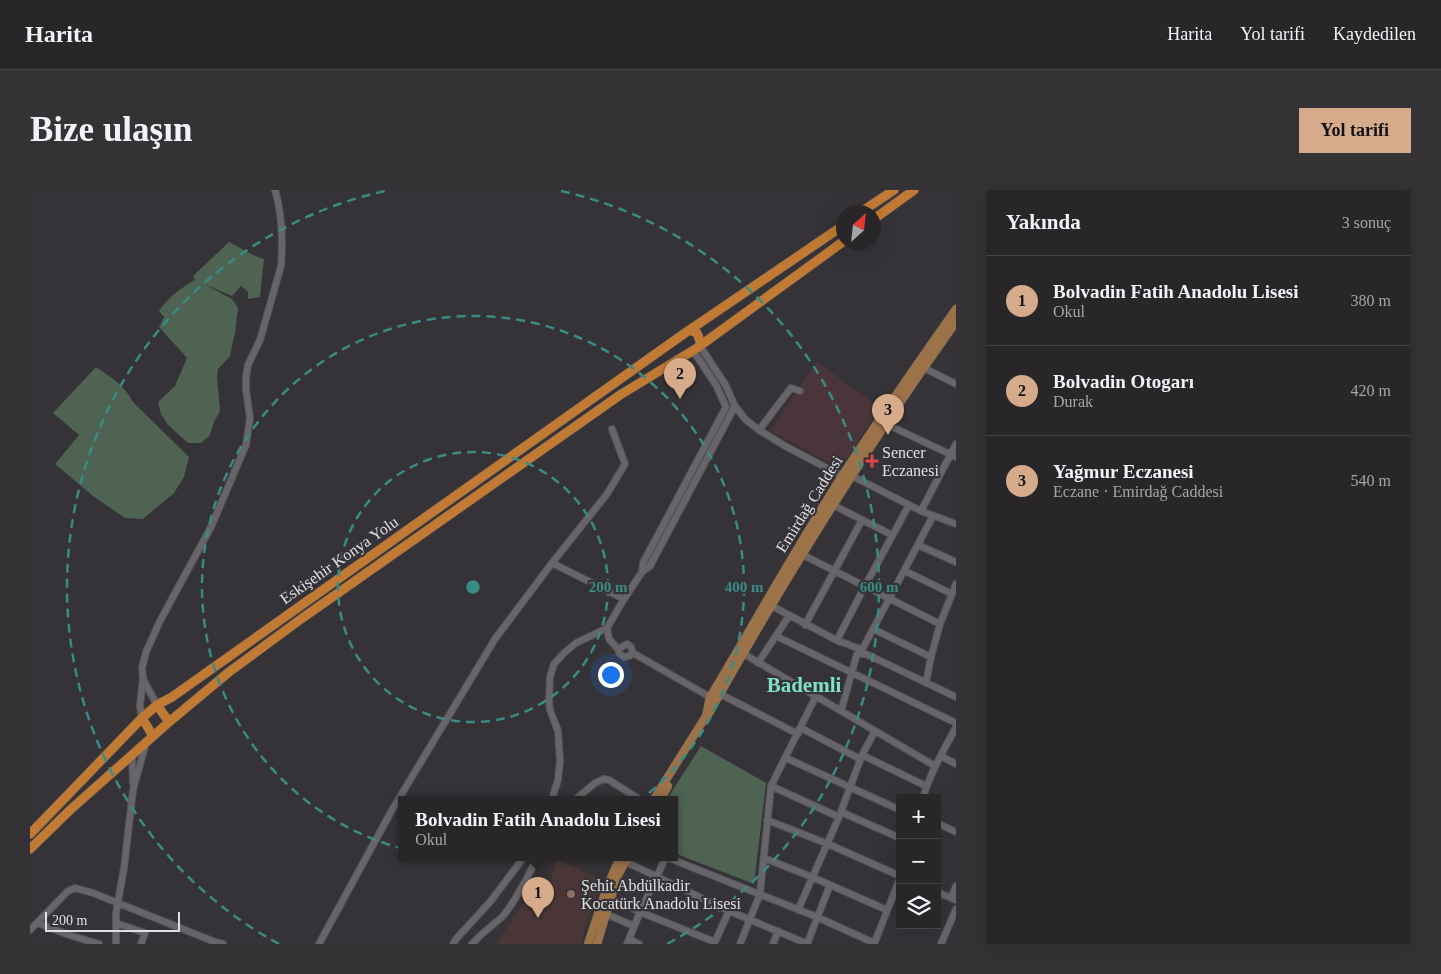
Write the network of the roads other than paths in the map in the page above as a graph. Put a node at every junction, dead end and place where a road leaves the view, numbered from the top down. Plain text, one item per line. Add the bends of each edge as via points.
1 (275, 190) edge
2 (894, 190) edge
3 (914, 190) edge
4 (872, 205) edge
5 (881, 215) edge
6 (836, 229) edge
7 (836, 247) edge
8 (956, 309) edge
9 (956, 322) edge
10 (685, 333) junction
11 (700, 346) junction
12 (691, 352) junction
13 (920, 366) junction
14 (956, 384) edge
15 (800, 391) dead end
16 (735, 406) junction
17 (726, 407) junction
18 (886, 424) junction
19 (612, 429) dead end
20 (759, 430) junction
21 (956, 444) edge
22 (953, 456) edge
23 (842, 476) junction
24 (852, 476) junction
25 (833, 505) junction
26 (909, 506) junction
27 (921, 511) junction
28 (933, 516) junction
29 (862, 520) junction
30 (956, 524) edge
31 (892, 535) junction
32 (918, 545) junction
33 (803, 555) junction
34 (956, 562) edge
35 (552, 563) junction
36 (835, 571) junction
37 (905, 571) junction
38 (642, 572) junction
39 (956, 584) edge
40 (865, 586) junction
41 (952, 594) junction
42 (624, 599) junction
43 (889, 599) junction
44 (768, 605) junction
45 (789, 616) junction
46 (940, 624) junction
47 (805, 625) junction
48 (607, 628) junction
49 (874, 629) junction
50 (776, 636) junction
51 (839, 641) junction
52 (744, 654) junction
53 (857, 654) junction
54 (931, 657) junction
55 (758, 663) junction
56 (852, 673) junction
57 (142, 678) junction
58 (926, 683) junction
59 (150, 693) junction
60 (720, 694) junction
61 (816, 696) junction
62 (172, 697) junction
63 (710, 697) junction
64 (956, 697) edge
65 (157, 705) junction
66 (841, 711) junction
67 (142, 718) junction
68 (169, 722) junction
69 (956, 725) edge
70 (799, 731) junction
71 (875, 731) junction
72 (153, 736) junction
73 (146, 743) junction
74 (132, 756) junction
75 (941, 756) junction
76 (861, 757) junction
77 (786, 758) junction
78 (956, 764) edge
79 (935, 766) junction
80 (771, 786) junction
81 (926, 786) junction
82 (850, 788) junction
83 (133, 789) junction
84 (924, 794) edge
85 (400, 796) edge
86 (553, 796) edge
87 (580, 796) edge
88 (635, 796) edge
89 (656, 796) edge
90 (663, 796) edge
91 (398, 800) edge
92 (896, 808) edge
93 (840, 815) junction
94 (767, 820) junction
95 (941, 825) edge
96 (956, 832) edge
97 (30, 834) edge
98 (896, 836) edge
99 (828, 844) junction
100 (30, 849) edge
101 (764, 858) junction
102 (521, 861) edge
103 (535, 861) edge
104 (623, 861) edge
105 (624, 861) edge
106 (630, 861) edge
107 (664, 861) edge
108 (676, 861) edge
109 (896, 875) edge
110 (657, 877) junction
111 (812, 877) junction
112 (897, 884) edge
113 (830, 885) junction
114 (956, 886) edge
115 (760, 894) junction
116 (941, 894) edge
117 (611, 898) junction
118 (953, 899) edge
119 (118, 903) junction
120 (956, 909) edge
121 (798, 910) junction
122 (887, 910) junction
123 (729, 911) junction
124 (640, 912) junction
125 (606, 914) junction
126 (817, 918) junction
127 (751, 919) junction
128 (38, 922) junction
129 (116, 923) junction
130 (634, 926) junction
131 (30, 930) edge
132 (778, 931) junction
133 (628, 942) edge
134 (715, 943) edge
135 (99, 944) edge
136 (116, 944) edge
137 (141, 944) edge
138 (223, 944) edge
139 (319, 944) edge
140 (453, 944) edge
141 (472, 944) edge
142 (588, 944) edge
143 (598, 944) edge
144 (639, 944) edge
145 (740, 944) edge
146 (773, 944) edge
147 (808, 944) edge
148 (874, 944) edge
149 (941, 944) edge

1 - 57 street via 280,214 281,260 260,340 248,365 246,390 250,418 246,445 211,527 146,652
2 - 4 highway
3 - 5 highway
6 - 10 highway, Eskişehir Konya Yolu
7 - 11 highway
8 - 13 main road, Emirdağ Caddesi
9 - 13 main road, Emirdağ Caddesi
10 - 11 highway via 696,333
10 - 12 highway via 681,343
10 - 62 highway, Eskişehir Konya Yolu
11 - 12 highway
11 - 16 street
12 - 17 street via 716,385
12 - 68 highway via 620,395 301,619 229,672
13 - 14 street
13 - 18 main road, Emirdağ Caddesi
13 - 23 main road, Emirdağ Caddesi
15 - 20 street via 791,388
16 - 17 street
16 - 20 street
16 - 38 street via 650,566
17 - 38 street via 643,562
18 - 22 street
18 - 24 main road, Emirdağ Caddesi
19 - 35 street via 625,464 607,494
20 - 23 street
21 - 22 street
22 - 27 street
23 - 24 street
23 - 44 main road, Emirdağ Caddesi
24 - 25 main road, Emirdağ Caddesi
24 - 26 street
25 - 29 street
25 - 33 main road, Emirdağ Caddesi
26 - 27 street
26 - 31 street
27 - 28 street
28 - 30 street
28 - 32 street
29 - 31 street
29 - 36 street
31 - 40 street
32 - 34 street
32 - 37 street
33 - 36 street
33 - 44 main road, Emirdağ Caddesi
35 - 42 street
35 - 85 street via 495,639
36 - 40 street
36 - 47 street
37 - 41 street
37 - 43 street
38 - 42 street
39 - 41 street
40 - 43 street
40 - 51 street
41 - 46 street
42 - 48 street
43 - 46 street
43 - 49 street
44 - 45 street
44 - 52 main road, Emirdağ Caddesi
44 - 63 main road, Emirdağ Caddesi
45 - 47 street
45 - 50 street
46 - 54 street
47 - 51 street
48 - 63 street via 619,653 624,656 633,653
48 - 86 street via 576,642 554,664 549,701 558,731 560,761
49 - 51 street via 863,648
49 - 54 street
50 - 55 street
50 - 56 street
51 - 53 street
52 - 55 street
52 - 60 main road, Emirdağ Caddesi
53 - 56 street
53 - 58 street via 866,654
54 - 58 street
55 - 61 street
56 - 66 street
56 - 69 street
57 - 59 street
57 - 67 street
58 - 64 street
59 - 62 street via 163,700
59 - 65 street
60 - 70 street
60 - 90 main road, Emirdağ Caddesi
61 - 66 street
61 - 70 street
62 - 65 highway, Eskişehir Konya Yolu
63 - 89 main road, Emirdağ Caddesi via 706,716
65 - 67 highway, Eskişehir Konya Yolu
65 - 68 highway
66 - 71 street
67 - 72 highway
67 - 97 highway, Eskişehir Konya Yolu
68 - 72 highway
69 - 75 street
70 - 76 street
70 - 77 street
71 - 76 street
71 - 79 street
72 - 73 highway
73 - 74 highway
73 - 83 street
74 - 83 street
74 - 100 highway
75 - 78 street
75 - 79 street
76 - 81 street
76 - 82 street
77 - 80 street
77 - 82 street
79 - 81 street
80 - 93 street
80 - 94 street
81 - 84 street
82 - 92 street
82 - 93 street
83 - 119 street
87 - 88 street via 604,779
91 - 139 street
93 - 98 street
93 - 99 street
94 - 99 street
94 - 101 street
95 - 96 street
99 - 109 street
99 - 111 street
101 - 111 street
101 - 115 street
102 - 140 street
103 - 141 street via 502,916
104 - 142 main road via 607,886
105 - 117 main road
106 - 110 street
107 - 110 street
108 - 115 street
110 - 123 street
110 - 124 street
111 - 113 street
111 - 121 street
112 - 122 street
113 - 122 street
113 - 126 street
114 - 118 street
115 - 121 street
115 - 127 street
116 - 118 street
117 - 124 street
117 - 125 main road
119 - 128 street via 75,888 68,891
119 - 129 street
119 - 138 street
120 - 149 street
121 - 126 street
122 - 148 street
123 - 127 street
123 - 134 street
124 - 130 street
124 - 134 street
125 - 130 street
125 - 143 main road
126 - 147 street
126 - 148 street
127 - 132 street
127 - 145 street
128 - 131 street
128 - 135 street
129 - 136 street
129 - 137 street via 145,934
130 - 133 street
132 - 146 street
132 - 147 street
133 - 144 street

